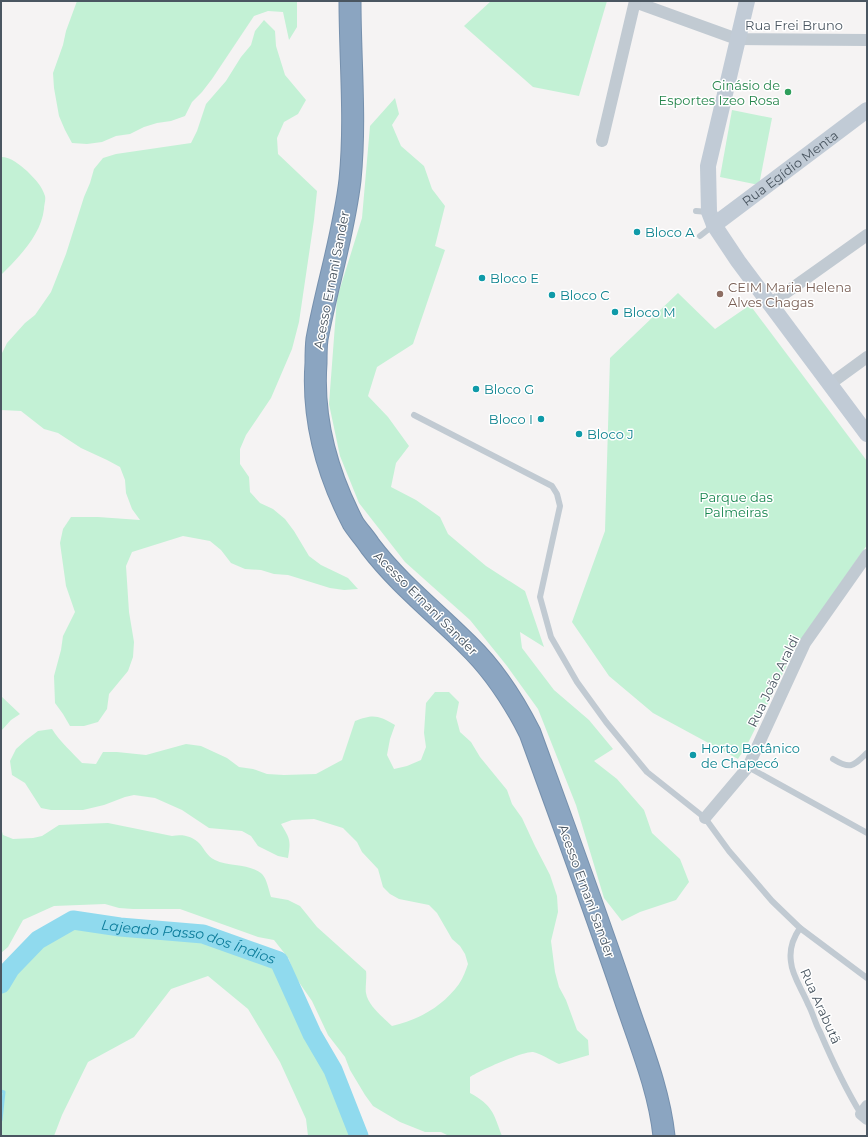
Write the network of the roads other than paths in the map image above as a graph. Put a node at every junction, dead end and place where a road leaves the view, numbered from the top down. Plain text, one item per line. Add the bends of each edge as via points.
1 (350, 1) edge
2 (634, 1) edge
3 (746, 1) edge
4 (737, 39) junction
5 (867, 40) edge
6 (867, 110) edge
7 (602, 141) dead end
8 (706, 216) junction
9 (867, 235) edge
10 (700, 236) dead end
11 (770, 304) junction
12 (867, 357) edge
13 (830, 384) junction
14 (414, 415) dead end
15 (867, 434) edge
16 (867, 555) edge
17 (867, 753) edge
18 (833, 759) dead end
19 (748, 767) junction
20 (705, 818) junction
21 (867, 833) edge
22 (800, 928) junction
23 (867, 978) edge
24 (865, 1113) edge
25 (664, 1136) edge

1 - 25 highway, Acesso Ernani Sander via 350,181 317,341 316,403 322,445 335,485 354,525 384,564 486,664 502,683 530,733 594,907 655,1089
2 - 4 street, Rua Frei Bruno
2 - 7 street
3 - 4 street
4 - 5 street, Rua Frei Bruno
4 - 8 street via 708,166
6 - 8 street, Rua Egídio Menta
8 - 10 lane
8 - 11 street
9 - 11 street
11 - 13 street
12 - 13 street
13 - 15 street
14 - 20 lane via 552,486 560,506 540,597 551,637 577,682 647,772
16 - 19 street, Rua João Araldi via 805,643
17 - 18 lane via 850,766 844,766
19 - 20 street, Rua João Araldi
19 - 21 lane
20 - 22 lane via 729,851 772,901
22 - 23 lane
22 - 24 lane, Rua Arabutã via 793,938 790,962 837,1071

